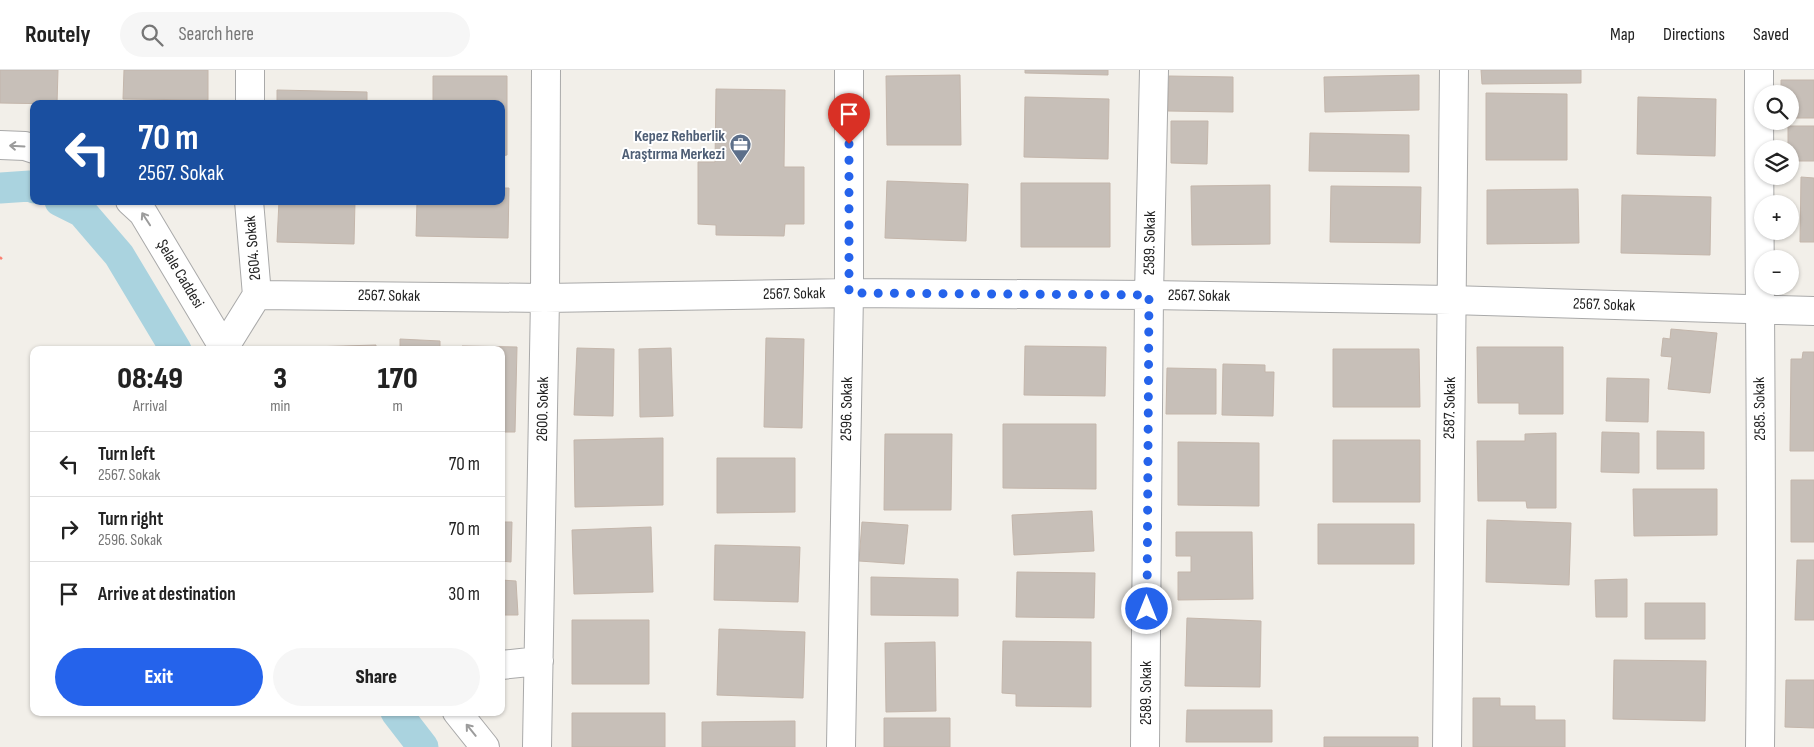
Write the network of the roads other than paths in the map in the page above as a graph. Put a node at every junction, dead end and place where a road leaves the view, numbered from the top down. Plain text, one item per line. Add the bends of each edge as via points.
1 (250, 70) edge
2 (546, 70) edge
3 (849, 70) edge
4 (1154, 70) edge
5 (1454, 70) edge
6 (1759, 70) edge
7 (250, 100) edge
8 (0, 145) edge
9 (30, 148) edge
10 (134, 205) edge
11 (249, 205) edge
12 (849, 293) junction
13 (257, 295) junction
14 (1149, 295) junction
15 (545, 298) junction
16 (1451, 300) junction
17 (1759, 310) junction
18 (1814, 311) edge
19 (223, 346) edge
20 (227, 346) edge
21 (539, 661) junction
22 (505, 665) edge
23 (460, 716) edge
24 (485, 747) edge
25 (537, 747) edge
26 (841, 747) edge
27 (1146, 747) edge
28 (1447, 747) edge
29 (1760, 747) edge

1 - 7 street
2 - 15 street, 2600. Sokak
3 - 12 street, 2596. Sokak
4 - 14 street, 2589. Sokak
5 - 16 street, 2587. Sokak
6 - 17 street, 2585. Sokak
9 -> 8 street
19 -> 10 street, Şelale Caddesi via 143,213
11 - 13 street, 2604. Sokak
12 - 14 street, 2567. Sokak
12 - 15 street, 2567. Sokak
12 - 26 street, 2596. Sokak
13 - 15 street, 2567. Sokak
13 - 20 street
14 - 16 street, 2567. Sokak
14 - 27 street, 2589. Sokak
15 - 21 street, 2600. Sokak
16 - 17 street, 2567. Sokak
16 - 28 street, 2587. Sokak
17 - 18 street, 2567. Sokak
17 - 29 street, 2585. Sokak
21 - 22 street
21 - 25 street, 2600. Sokak
24 -> 23 street

